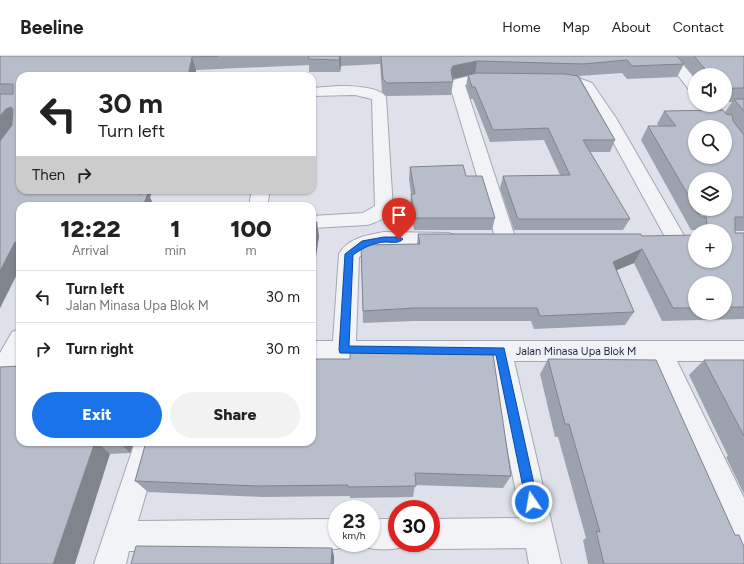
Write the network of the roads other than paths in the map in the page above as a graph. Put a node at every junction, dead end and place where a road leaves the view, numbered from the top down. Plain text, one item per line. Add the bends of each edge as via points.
1 (669, 56) edge
2 (514, 79) edge
3 (688, 79) edge
4 (538, 80) edge
5 (316, 92) edge
6 (715, 112) edge
7 (744, 147) edge
8 (316, 222) edge
9 (653, 239) edge
10 (686, 239) edge
11 (344, 350) junction
12 (316, 351) edge
13 (500, 351) junction
14 (744, 351) edge
15 (661, 352) junction
16 (147, 446) edge
17 (744, 530) edge
18 (538, 533) junction
19 (328, 534) edge
20 (440, 534) edge
21 (119, 536) junction
22 (110, 564) edge
23 (544, 564) edge

1 - 3 street
2 - 11 street via 475,79 458,83 458,89 514,240 384,239 364,243 349,254
4 - 10 street via 576,81 587,86
5 - 8 street via 357,90 369,91 379,97 384,209 366,219
6 - 7 street
9 - 10 street
11 - 12 street, Jalan Minasa Upa Blok M
11 - 13 street, Jalan Minasa Upa Blok M
13 - 15 street, Jalan Minasa Upa Blok M
13 - 18 street
14 - 15 street, Jalan Minasa Upa Blok M
15 - 17 street
16 - 21 street
18 - 20 street
18 - 23 street
19 - 21 street
21 - 22 street

